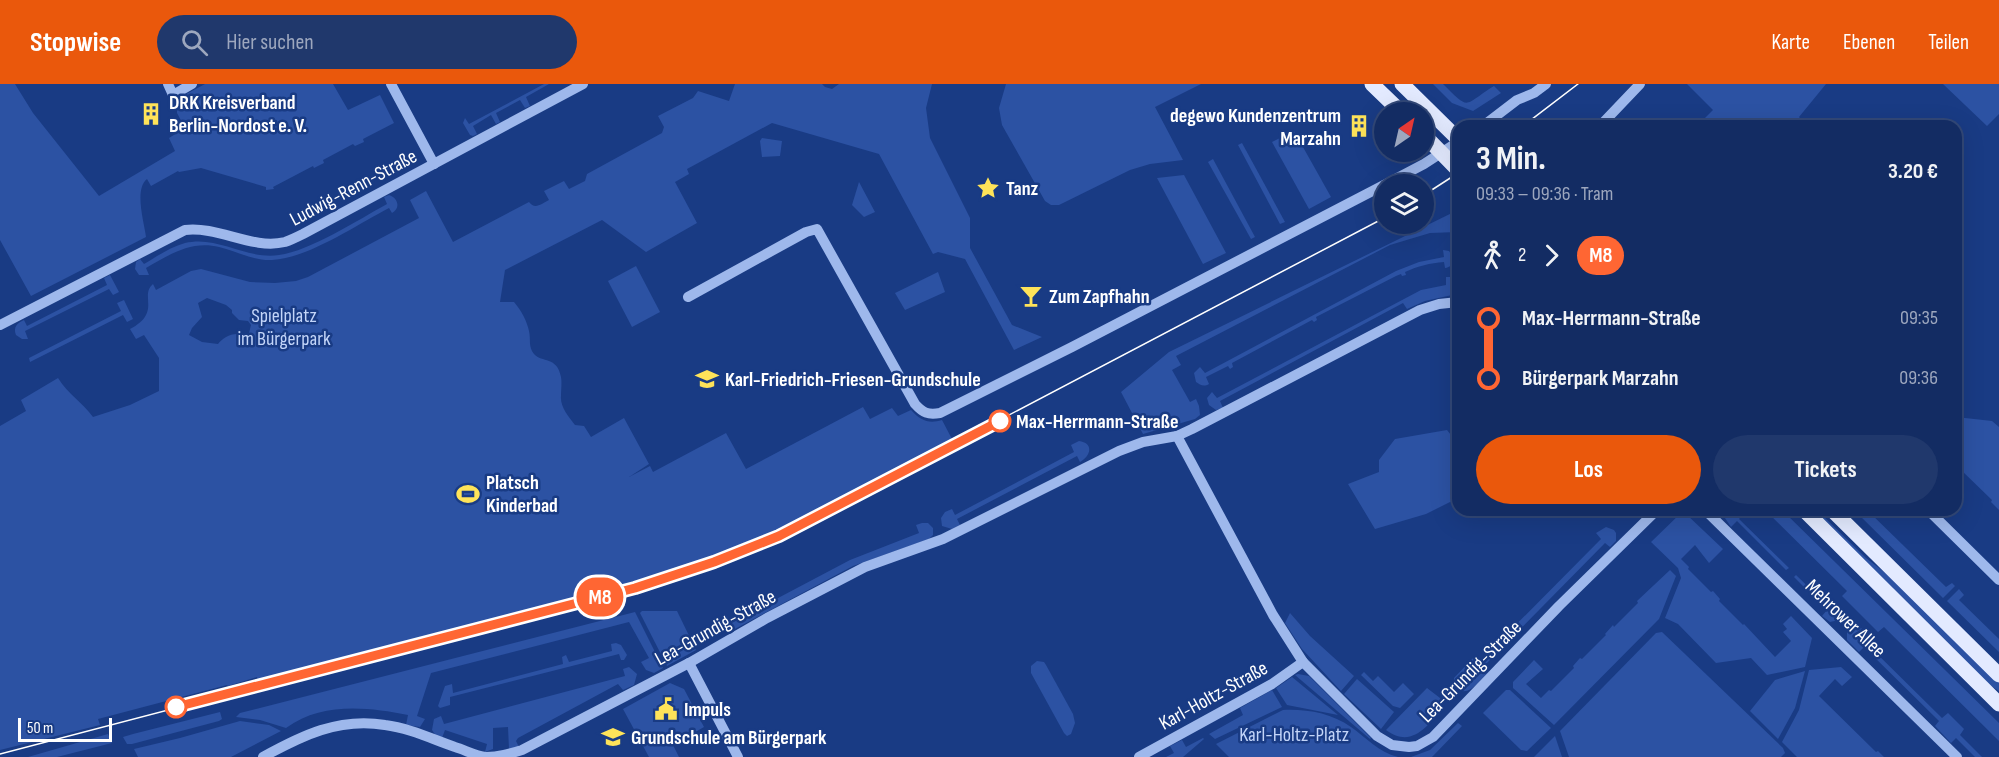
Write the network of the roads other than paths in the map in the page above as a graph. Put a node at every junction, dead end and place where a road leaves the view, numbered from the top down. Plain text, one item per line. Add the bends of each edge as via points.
1 (168, 84) edge
2 (192, 84) edge
3 (391, 84) edge
4 (583, 84) edge
5 (1372, 84) edge
6 (1402, 84) edge
7 (1546, 84) edge
8 (1640, 84) edge
9 (1391, 102) edge
10 (1490, 120) edge
11 (1606, 120) edge
12 (1452, 135) edge
13 (1452, 145) edge
14 (1434, 146) edge
15 (1441, 153) junction
16 (434, 164) junction
17 (1452, 164) edge
18 (1404, 174) edge
19 (1374, 191) edge
20 (688, 297) dead end
21 (1452, 303) edge
22 (0, 325) edge
23 (1177, 436) junction
24 (1651, 516) edge
25 (1712, 516) edge
26 (1810, 516) edge
27 (1838, 516) edge
28 (1934, 516) edge
29 (1999, 580) edge
30 (1303, 662) junction
31 (689, 663) junction
32 (1999, 675) edge
33 (1999, 704) edge
34 (263, 757) edge
35 (738, 757) edge
36 (1139, 757) edge
37 (1958, 757) edge

1 - 2 street via 173,94
3 - 16 street
4 - 16 street, Ludwig-Renn-Straße
5 - 9 main road
6 - 12 main road
7 - 10 street
8 - 11 street
13 - 15 street
14 - 15 main road
15 - 17 main road
15 - 18 street
16 - 22 street, Ludwig-Renn-Straße via 286,242 251,241 206,229 176,233
19 - 20 street via 940,413 921,412 915,404 817,229
21 - 23 street, Lea-Grundig-Straße via 1420,310
23 - 30 street, Lea-Grundig-Straße via 1273,615
23 - 31 street, Lea-Grundig-Straße via 1153,439 1119,451 943,539 865,567
24 - 30 street, Lea-Grundig-Straße via 1432,737 1417,746 1400,747 1377,736
25 - 37 street, Mehrower Allee
26 - 33 main road
27 - 32 main road
28 - 29 street
30 - 36 street, Karl-Holtz-Straße via 1272,684
31 - 34 street, Lea-Grundig-Straße via 504,756 483,757 424,736 369,723 331,726
31 - 35 street

